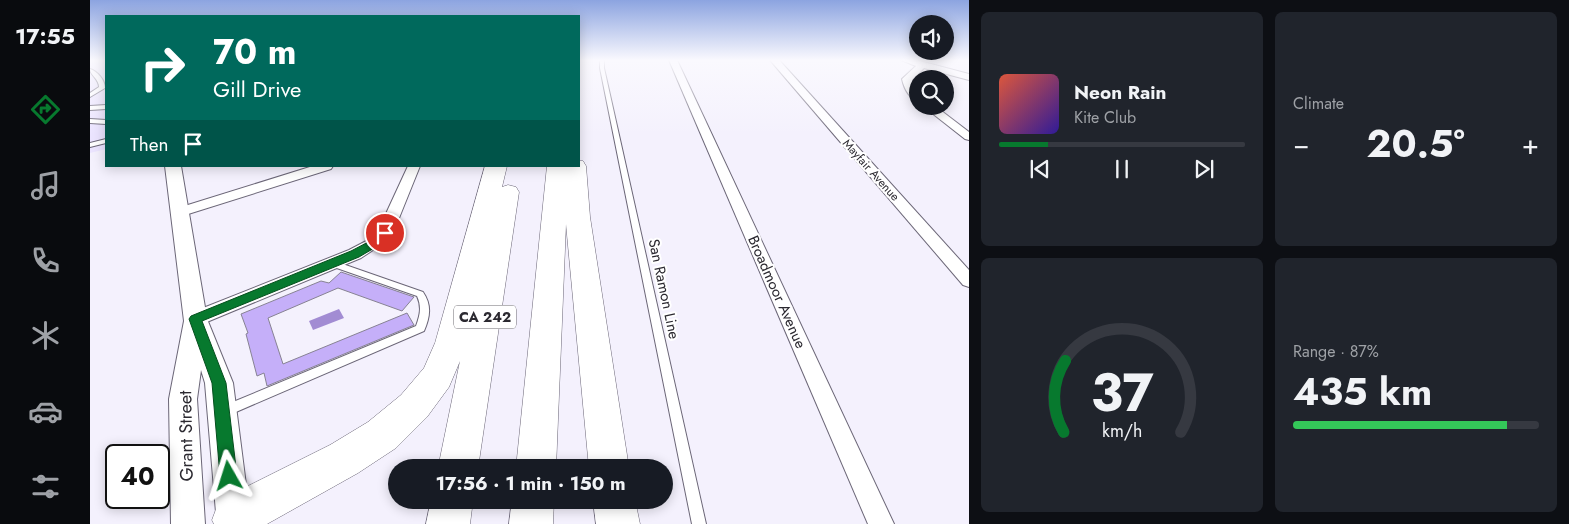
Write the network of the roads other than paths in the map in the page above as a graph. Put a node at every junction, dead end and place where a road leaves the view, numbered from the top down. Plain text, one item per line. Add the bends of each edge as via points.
1 (102, 84) edge
2 (605, 84) edge
3 (684, 84) edge
4 (796, 84) edge
5 (90, 95) edge
6 (105, 107) edge
7 (90, 108) edge
8 (940, 115) edge
9 (90, 121) edge
10 (105, 122) edge
11 (969, 137) edge
12 (105, 141) edge
13 (90, 145) edge
14 (173, 167) edge
15 (324, 167) edge
16 (414, 167) edge
17 (496, 167) edge
18 (512, 167) edge
19 (558, 167) edge
20 (574, 167) edge
21 (180, 212) junction
22 (334, 264) junction
23 (969, 281) edge
24 (195, 319) junction
25 (222, 412) junction
26 (460, 459) edge
27 (537, 459) edge
28 (608, 459) edge
29 (450, 509) edge
30 (532, 509) edge
31 (616, 509) edge
32 (232, 523) edge
33 (188, 524) edge
34 (448, 524) edge
35 (531, 524) edge
36 (618, 524) edge
37 (699, 524) edge
38 (881, 524) edge

1 - 5 lane via 102,88
2 - 37 lane, San Ramon Line
3 - 38 street, Broadmoor Avenue
4 - 23 street, Mayfair Avenue
6 - 7 lane
8 - 11 street
9 - 10 lane
12 - 13 lane
14 - 21 street, Grant Street
15 - 21 street
16 - 22 street via 378,242
17 - 32 highway via 452,343 436,377 414,406 382,435 264,501
18 - 26 highway, CA 242
19 - 27 highway
20 - 28 highway
21 - 24 street, Grant Street
22 - 24 street
22 - 25 lane via 420,294 425,301 420,328
24 - 25 street, Grant Street via 219,383
24 - 33 street, Grant Street via 183,399
25 - 32 street, Grant Street
29 - 34 highway
30 - 35 highway
31 - 36 highway

